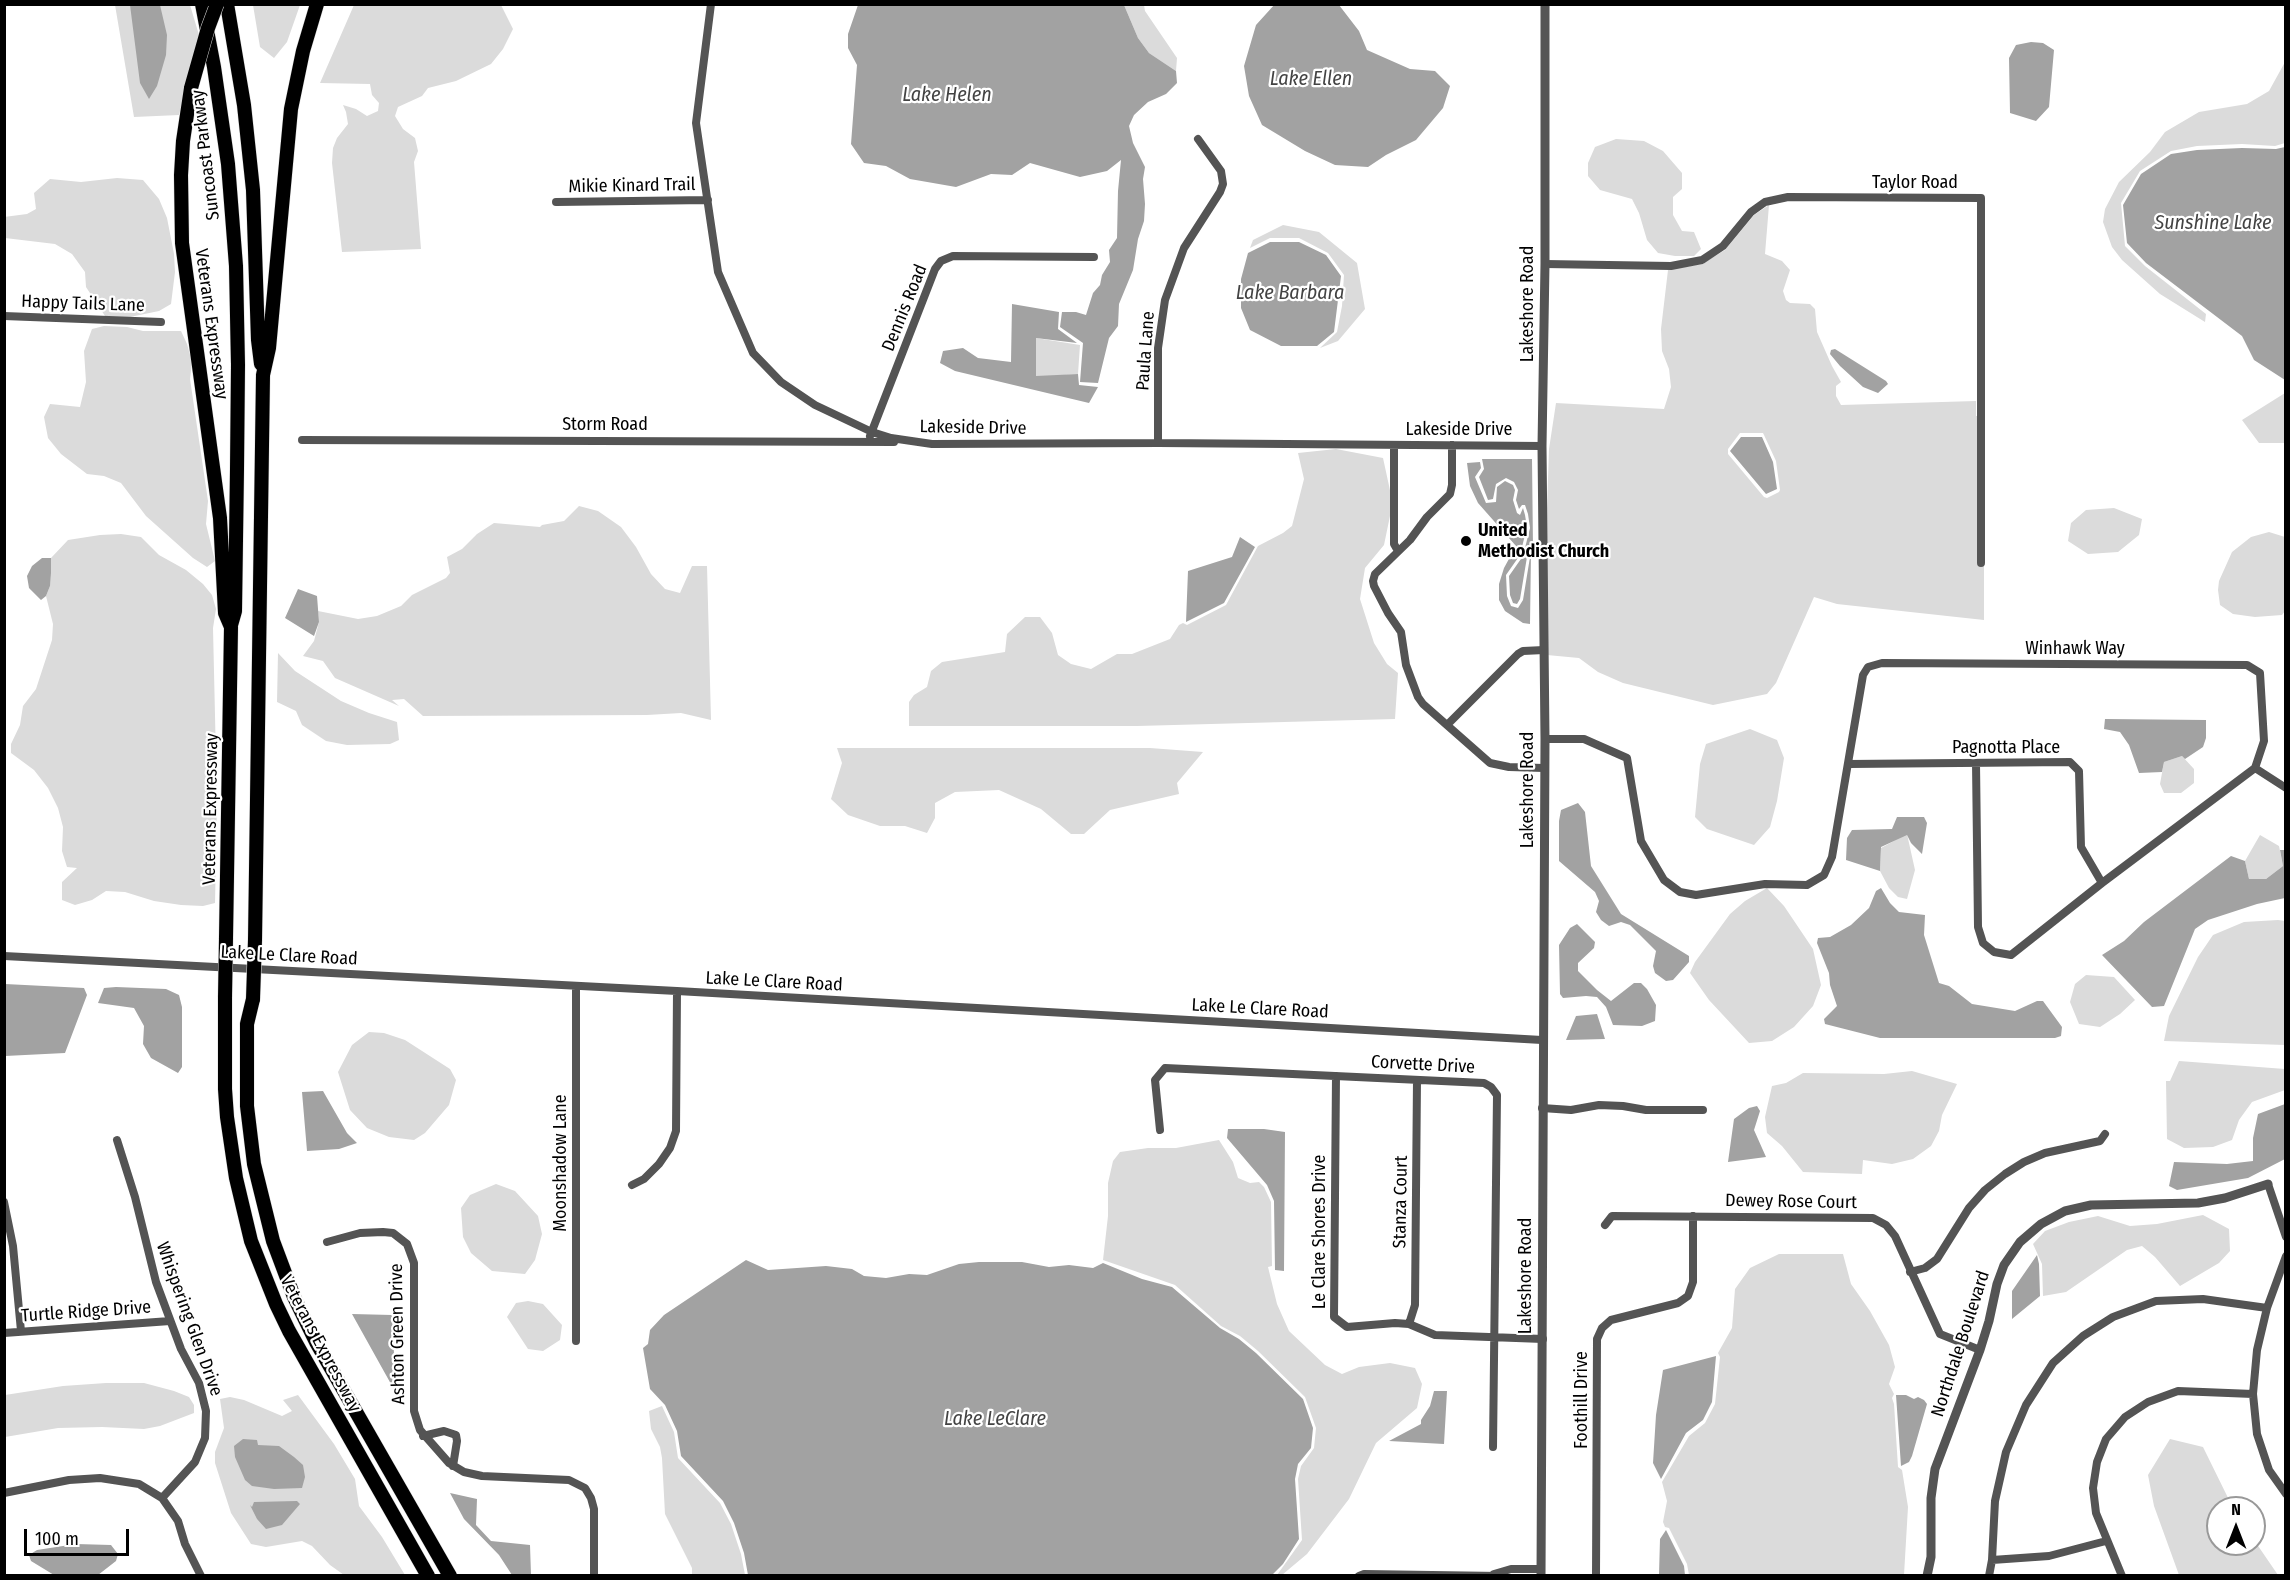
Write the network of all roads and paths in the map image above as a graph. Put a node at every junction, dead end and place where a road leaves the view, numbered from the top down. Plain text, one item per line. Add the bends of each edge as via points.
1 (202, 4) edge
2 (217, 4) edge
3 (226, 4) edge
4 (317, 4) edge
5 (711, 4) edge
6 (1545, 4) edge
7 (1198, 139) dead end
8 (708, 200) junction
9 (556, 202) dead end
10 (1094, 257) dead end
11 (1545, 264) junction
12 (4, 316) edge
13 (161, 322) dead end
14 (262, 375) junction
15 (872, 432) junction
16 (302, 440) dead end
17 (909, 442) junction
18 (866, 443) junction
19 (1158, 443) junction
20 (1395, 445) junction
21 (1452, 445) junction
22 (1542, 446) junction
23 (1398, 550) junction
24 (1981, 563) dead end
25 (231, 627) junction
26 (1544, 650) junction
27 (1447, 725) junction
28 (1545, 739) junction
29 (1976, 763) junction
30 (1849, 764) junction
31 (1544, 768) junction
32 (2255, 768) junction
33 (2286, 788) edge
34 (2102, 883) junction
35 (4, 956) edge
36 (576, 986) junction
37 (677, 991) junction
38 (254, 999) junction
39 (1542, 1040) junction
40 (1336, 1076) junction
41 (1417, 1080) junction
42 (1542, 1108) junction
43 (1703, 1110) dead end
44 (1160, 1130) dead end
45 (2105, 1134) dead end
46 (117, 1140) dead end
47 (2268, 1184) joint
48 (632, 1185) dead end
49 (4, 1202) edge
50 (1693, 1216) junction
51 (1605, 1225) dead end
52 (2286, 1237) edge
53 (327, 1242) dead end
54 (2286, 1256) edge
55 (1910, 1272) junction
56 (2267, 1308) junction
57 (170, 1321) junction
58 (1409, 1324) junction
59 (21, 1331) junction
60 (4, 1333) edge
61 (1495, 1337) junction
62 (1543, 1339) junction
63 (576, 1341) dead end
64 (1980, 1350) junction
65 (2253, 1394) junction
66 (423, 1436) junction
67 (1493, 1447) dead end
68 (453, 1466) junction
69 (4, 1493) edge
70 (2286, 1494) edge
71 (162, 1498) junction
72 (2106, 1541) junction
73 (1992, 1560) junction
74 (1541, 1572) edge
75 (201, 1575) edge
76 (428, 1575) edge
77 (450, 1575) edge
78 (459, 1575) edge
79 (594, 1575) edge
80 (1359, 1575) edge
81 (1496, 1575) edge
82 (1596, 1575) edge
83 (1927, 1575) edge
84 (1989, 1575) edge
85 (2122, 1575) edge

1 - 25 highway, Suncoast Parkway via 228,164 236,266 235,611
2 - 25 highway, Veterans Expressway, bridge via 191,88 180,175 182,243 220,518 225,613
3 - 14 highway via 252,179
4 - 14 highway, Veterans Expressway via 291,109 269,348
5 - 8 street, Lakeside Drive via 696,123
6 - 11 street, Lakeshore Road
7 - 19 street, Paula Lane via 1221,171 1223,184 1184,248 1165,300 1158,348
8 - 9 street, Mikie Kinard Trail
8 - 15 street, Lakeside Drive via 718,272 753,353 781,382 815,405
10 - 15 street, Dennis Road via 953,256 941,261
11 - 22 street, Lakeshore Road
11 - 24 street, Taylor Road via 1671,266 1702,260 1723,246 1751,212 1765,202 1788,198 1981,198
12 - 13 street, Happy Tails Lane
14 - 38 highway, Veterans Expressway, bridge
15 - 17 street, Lakeside Drive
15 - 18 street, Dennis Road
16 - 18 street, Storm Road
17 - 18 street, Storm Road
17 - 19 street, Lakeside Drive
19 - 20 street, Lakeside Drive
20 - 21 street, Lakeside Drive
20 - 23 street via 1394,544
21 - 22 street, Lakeside Drive
21 - 23 street via 1450,494
22 - 26 street, Lakeshore Road
23 - 27 street via 1375,574 1374,586 1401,632 1406,665 1418,697
25 - 76 highway, Veterans Expressway, bridge via 224,1069 236,1178 252,1241 276,1304
26 - 27 street via 1518,654
26 - 28 street, Lakeshore Road
27 - 31 street via 1490,764
28 - 30 street, Winhawk Way via 1584,739 1627,758 1641,841 1664,880 1680,892 1696,895 1765,884 1807,885 1824,875 1832,857
28 - 31 street, Lakeshore Road
29 - 30 street, Pagnotta Place
29 - 34 street, Pagnotta Place via 2070,762 2079,771 2080,847
29 - 34 street via 1978,927 1983,943 1994,952 2011,954
30 - 32 street, Winhawk Way via 1863,675 1869,667 1882,663 2247,665 2260,673 2264,741
31 - 39 street, Lakeshore Road
32 - 33 street
32 - 34 street
35 - 36 street, Lake Le Clare Road
36 - 37 street, Lake Le Clare Road
36 - 63 street, Moonshadow Lane
37 - 39 street, Lake Le Clare Road
37 - 48 street via 676,1131 659,1164
38 - 77 highway via 247,1024 248,1106 254,1164 273,1241 316,1342
38 - 78 highway, Veterans Expressway via 259,1140 267,1188 288,1261 321,1334
39 - 42 street, Lakeshore Road
40 - 41 street, Corvette Drive
40 - 44 street, Corvette Drive via 1165,1068 1155,1080
40 - 58 street, Le Clare Shores Drive via 1334,1317 1347,1327
41 - 58 street, Stanza Court via 1414,1305
41 - 61 street, Corvette Drive via 1484,1083 1497,1095
42 - 43 street via 1571,1110 1599,1105
42 - 62 street, Lakeshore Road
45 - 55 street via 2100,1141 2045,1153 2005,1174 1969,1208 1937,1259
46 - 57 street, Whispering Glen Drive
47 - 52 street
47 - 64 street, Northdale Boulevard via 2198,1203 2091,1205 2065,1211 2041,1224 2020,1242 2004,1265
49 - 59 street via 13,1246
50 - 51 street, Dewey Rose Court via 1612,1216
50 - 55 street, Dewey Rose Court via 1873,1218 1895,1236
50 - 82 street, Foothill Drive via 1693,1282 1688,1296 1678,1303 1611,1320 1597,1339
53 - 66 street, Ashton Green Drive via 360,1233 393,1233 411,1251 414,1411
54 - 56 street
55 - 64 street, Dewey Rose Court via 1940,1334
56 - 65 street via 2257,1350
56 - 73 street via 2203,1299 2156,1301 2113,1317 2083,1336 2053,1363 2025,1405 2006,1452 1995,1501
57 - 59 street, Turtle Ridge Drive
57 - 71 street, Whispering Glen Drive via 199,1383 206,1411 205,1438 195,1462
58 - 61 street, Le Clare Shores Drive via 1436,1335
59 - 60 street, Turtle Ridge Drive
61 - 62 street, Le Clare Shores Drive
61 - 67 street, Corvette Drive
62 - 74 street, Lakeshore Road
64 - 83 street, Northdale Boulevard via 1935,1469
65 - 70 street via 2257,1434 2269,1470
65 - 72 street via 2178,1390 2148,1402 2125,1418 2106,1438 2097,1462 2096,1513
66 - 68 street, Ashton Green Drive
66 - 68 street via 444,1431 456,1435
68 - 79 street, Ashton Green Drive via 476,1475 569,1480 585,1488 594,1509
69 - 71 street via 100,1478 139,1484
71 - 75 street
72 - 73 street via 2049,1556
72 - 85 street
73 - 84 street
74 - 81 street via 1511,1569
80 - 81 street

